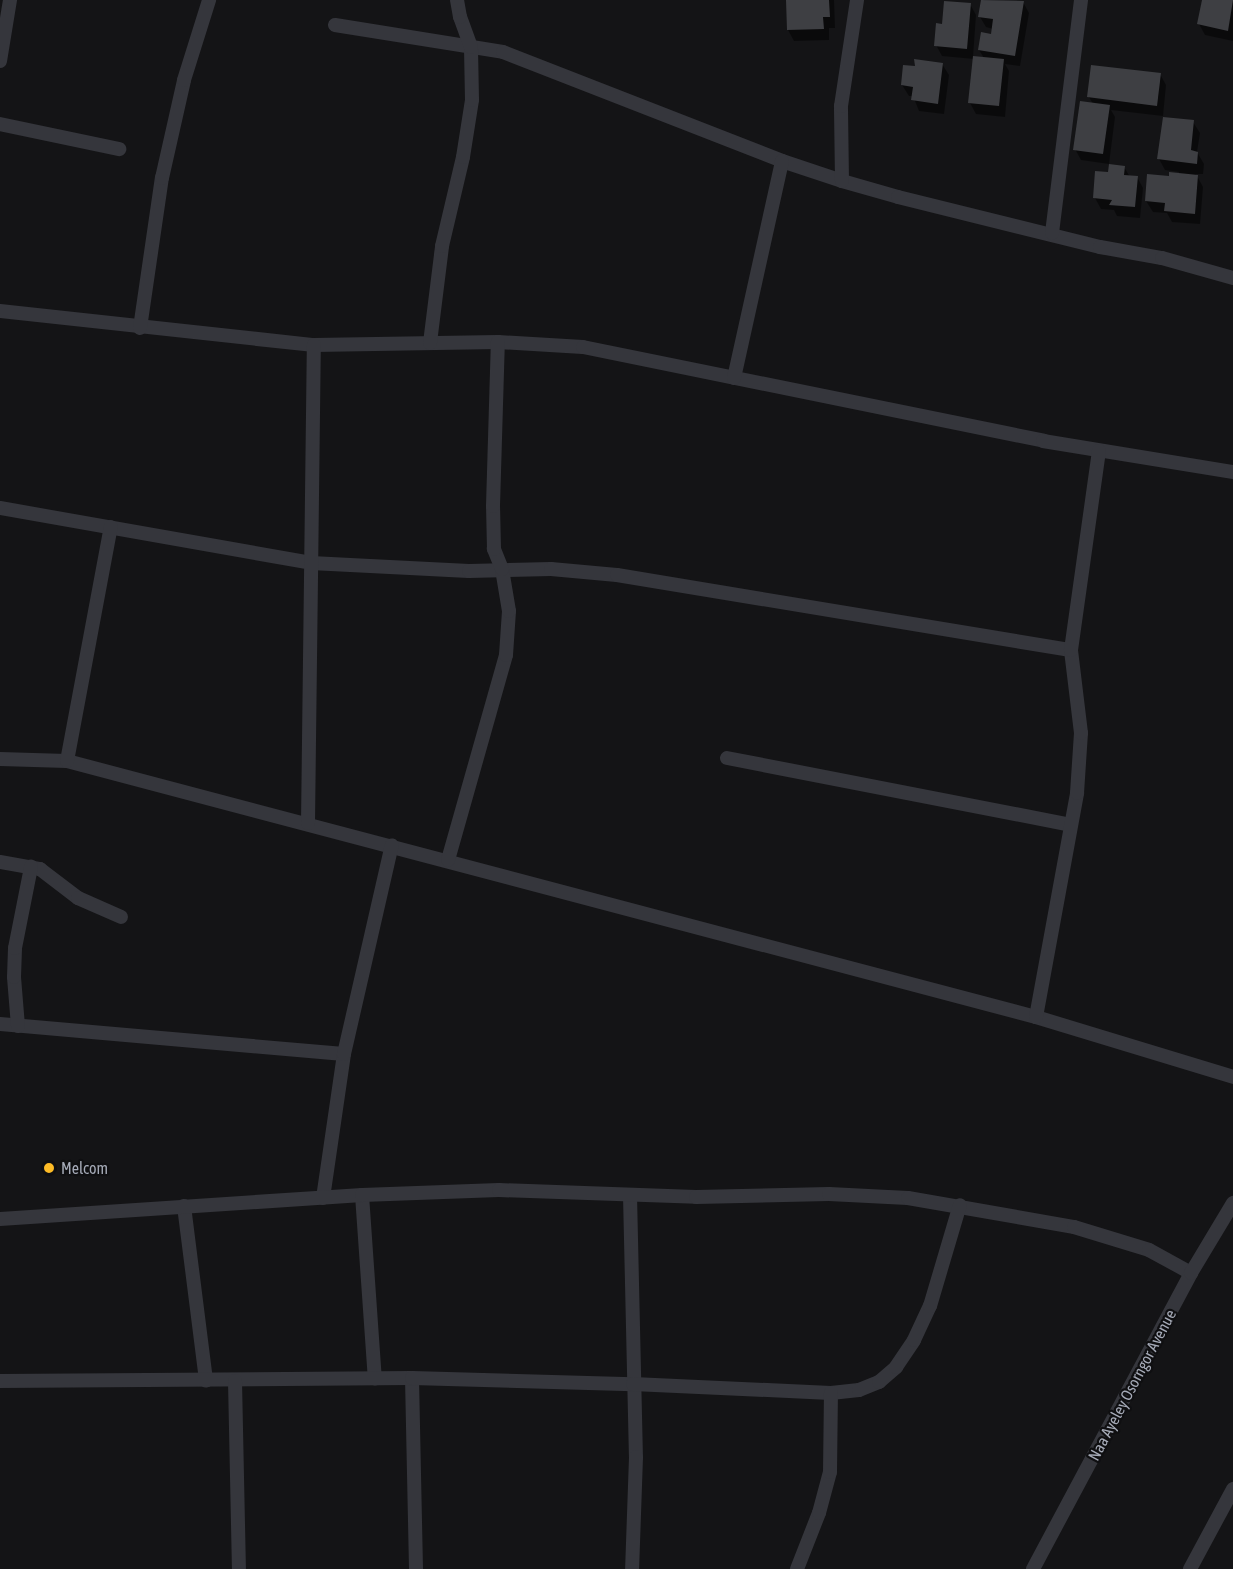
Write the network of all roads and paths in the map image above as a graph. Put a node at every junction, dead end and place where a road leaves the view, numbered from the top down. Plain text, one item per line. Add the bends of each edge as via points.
1 (10, 0) edge
2 (209, 0) edge
3 (457, 0) edge
4 (856, 0) edge
5 (1081, 0) edge
6 (335, 25) dead end
7 (471, 47) junction
8 (0, 61) edge
9 (0, 124) edge
10 (118, 149) dead end
11 (782, 161) junction
12 (842, 181) junction
13 (1052, 233) junction
14 (1233, 278) edge
15 (0, 311) edge
16 (140, 328) junction
17 (498, 342) junction
18 (430, 343) junction
19 (315, 345) junction
20 (734, 378) junction
21 (1099, 451) junction
22 (1233, 472) edge
23 (0, 508) edge
24 (111, 527) junction
25 (311, 563) junction
26 (502, 569) junction
27 (1071, 650) junction
28 (727, 758) dead end
29 (0, 759) edge
30 (67, 761) junction
31 (308, 824) junction
32 (1071, 825) junction
33 (392, 845) junction
34 (448, 860) junction
35 (0, 862) edge
36 (31, 867) junction
37 (121, 917) dead end
38 (1036, 1017) junction
39 (0, 1024) edge
40 (18, 1026) junction
41 (344, 1054) junction
42 (1233, 1077) edge
43 (362, 1195) junction
44 (630, 1195) junction
45 (323, 1197) junction
46 (1233, 1203) edge
47 (184, 1206) junction
48 (960, 1206) junction
49 (0, 1219) edge
50 (1191, 1273) junction
51 (412, 1378) junction
52 (375, 1379) junction
53 (0, 1381) edge
54 (206, 1381) junction
55 (235, 1381) junction
56 (633, 1384) junction
57 (831, 1393) junction
58 (1233, 1489) edge
59 (239, 1569) edge
60 (416, 1569) edge
61 (632, 1569) edge
62 (797, 1569) edge
63 (1033, 1569) edge
64 (1190, 1569) edge

1 - 8 street
2 - 16 street via 184,80 162,178
3 - 7 street
4 - 12 street via 841,106
5 - 13 street
6 - 7 street
7 - 11 street via 503,52
7 - 18 street via 472,100 464,157 442,246
9 - 10 street
11 - 12 street
11 - 20 street
12 - 13 street
13 - 14 street
15 - 16 street
16 - 19 street
17 - 18 street
17 - 20 street via 583,347
17 - 26 street via 493,506 494,549
18 - 19 street
19 - 25 street
20 - 21 street
21 - 22 street
21 - 27 street
23 - 24 street
24 - 25 street
24 - 30 street
25 - 26 street via 469,571
25 - 31 street
26 - 27 street via 617,575
26 - 34 street via 509,611 507,655
27 - 32 street via 1081,733
28 - 32 street
29 - 30 street
30 - 31 street
31 - 33 street
32 - 38 street
33 - 34 street
33 - 41 street
34 - 38 street
35 - 36 street
36 - 37 street via 40,869 78,898
36 - 40 street via 15,948
38 - 42 street
39 - 40 street
40 - 41 street
41 - 45 street
43 - 44 street via 499,1190
43 - 45 street
43 - 52 street
44 - 48 street via 829,1194 908,1198
44 - 56 street
45 - 47 street
46 - 50 street, Naa Ayeley Osorngor Avenue
47 - 49 street
47 - 54 street
48 - 50 street via 1112,1237 1149,1250
48 - 57 street via 930,1306 896,1367 879,1382
50 - 63 street, Naa Ayeley Osorngor Avenue
51 - 52 street
51 - 56 street
51 - 60 street
52 - 55 street
53 - 54 street
54 - 55 street
55 - 59 street
56 - 57 street
56 - 61 street via 636,1457
57 - 62 street via 830,1472
58 - 64 street

